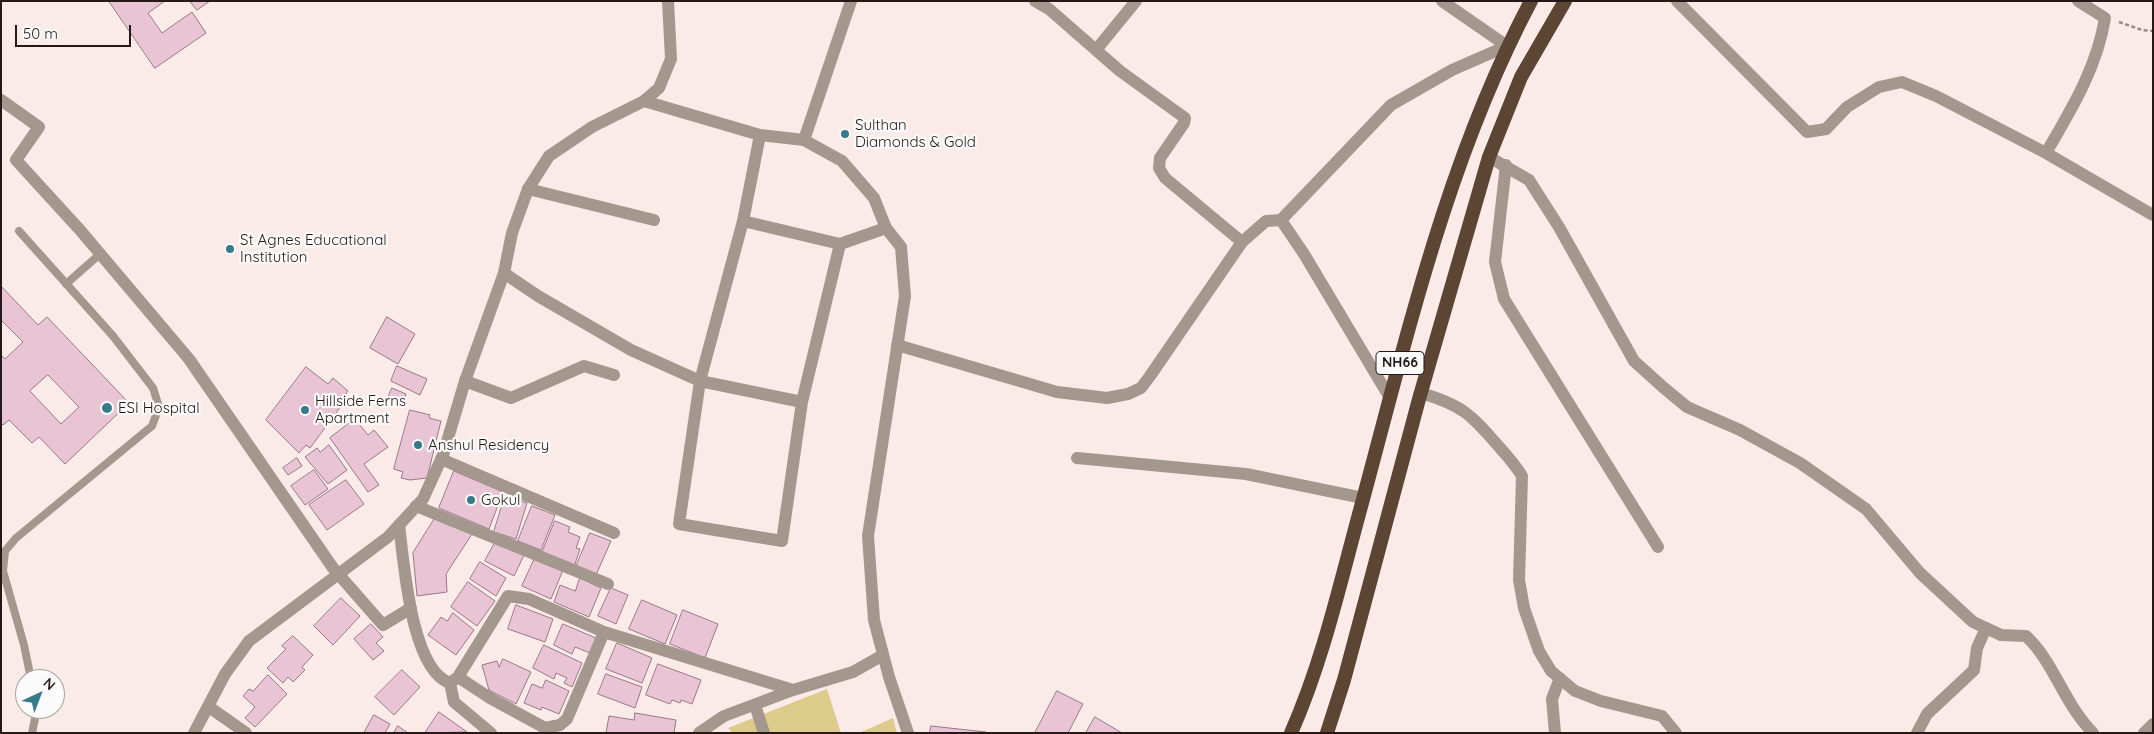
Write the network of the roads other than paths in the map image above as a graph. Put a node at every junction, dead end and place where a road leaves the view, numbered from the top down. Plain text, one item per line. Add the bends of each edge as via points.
1 (668, 1) edge
2 (851, 1) edge
3 (1035, 1) edge
4 (1136, 1) edge
5 (1442, 1) edge
6 (1531, 1) edge
7 (1566, 1) edge
8 (1677, 1) edge
9 (2078, 1) edge
10 (1507, 46) junction
11 (1096, 50) junction
12 (1, 100) edge
13 (644, 101) junction
14 (760, 135) junction
15 (804, 140) junction
16 (2046, 153) junction
17 (1489, 157) junction
18 (1506, 165) junction
19 (528, 189) junction
20 (2153, 215) edge
21 (654, 220) dead end
22 (1281, 220) junction
23 (743, 221) junction
24 (886, 228) junction
25 (19, 231) dead end
26 (1242, 242) junction
27 (840, 244) junction
28 (100, 254) junction
29 (504, 273) junction
30 (66, 284) junction
31 (897, 345) junction
32 (614, 375) dead end
33 (465, 382) junction
34 (700, 382) junction
35 (1421, 393) junction
36 (1390, 398) junction
37 (802, 402) junction
38 (1077, 458) dead end
39 (441, 459) junction
40 (1363, 498) junction
41 (416, 506) junction
42 (399, 526) junction
43 (614, 533) dead end
44 (1658, 547) dead end
45 (338, 574) junction
46 (608, 584) dead end
47 (411, 608) junction
48 (1986, 628) junction
49 (604, 632) junction
50 (883, 655) junction
51 (29, 669) edge
52 (1560, 678) junction
53 (454, 680) junction
54 (793, 690) junction
55 (755, 705) junction
56 (209, 707) junction
57 (35, 719) edge
58 (2153, 724) edge
59 (32, 733) edge
60 (194, 733) edge
61 (246, 733) edge
62 (491, 733) edge
63 (699, 733) edge
64 (764, 733) edge
65 (908, 733) edge
66 (1291, 733) edge
67 (1327, 733) edge
68 (1554, 733) edge
69 (1676, 733) edge
70 (1917, 733) edge
71 (2093, 733) edge
72 (2144, 733) edge

1 - 13 street via 671,59 659,88
2 - 15 street
3 - 11 street via 1049,9
4 - 11 street
5 - 10 street
6 - 10 highway, NH66
7 - 17 highway, NH66 via 1522,77
8 - 16 street via 1807,132 1826,129 1847,107 1879,87 1902,82
9 - 16 street via 2105,18 2102,39 2082,91
10 - 22 street via 1452,70 1391,105
10 - 36 highway, NH66 via 1456,170
11 - 26 street via 1185,118 1160,158 1159,168 1166,178
12 - 28 street via 39,128 16,160
13 - 14 street
13 - 19 street via 592,127 549,156
14 - 15 street
14 - 23 street
15 - 24 street via 842,161 874,198
16 - 20 street
17 - 18 street
17 - 35 highway, NH66
18 - 44 street via 1495,262 1504,299
18 - 48 street via 1529,180 1634,361 1687,407 1740,430 1800,463 1866,509 1920,573 1973,622
19 - 21 street
19 - 29 street via 512,233
22 - 26 street via 1266,221
22 - 36 street
23 - 27 street
23 - 34 street
24 - 27 street
24 - 31 street via 901,247 905,296
25 - 30 lane
26 - 31 street via 1150,376 1141,388 1128,394 1106,398 1057,392
27 - 37 street
28 - 30 lane
28 - 45 street via 189,359
29 - 33 street
29 - 34 street via 631,350
30 - 51 lane via 113,336 153,388 159,407 152,426 16,538 5,551 2,571
31 - 50 street via 868,536 874,620
32 - 33 street via 584,366 511,398
33 - 39 street
34 - 37 street
34 - 37 street via 679,524 782,541
35 - 52 street via 1466,410 1483,426 1522,476 1518,580 1539,651 1551,671
35 - 67 highway, NH66
36 - 40 highway, NH66
38 - 40 street via 1246,474
39 - 41 street via 424,499
39 - 43 street
40 - 66 highway, NH66 via 1326,635 1306,700
41 - 42 street
41 - 46 street
42 - 45 street
42 - 47 street
45 - 47 street via 383,625
45 - 56 street via 249,640 225,674
47 - 53 street via 418,639 432,672 441,680
48 - 70 street via 1977,648 1974,670 1927,714
48 - 71 street via 2001,635 2026,636 2039,648 2060,688
49 - 53 street via 529,599 508,596
49 - 53 street via 567,719 551,728 545,728
49 - 54 street
50 - 54 street via 853,672
50 - 65 street
52 - 68 street via 1552,699
52 - 69 street via 1575,690 1601,701 1662,716
53 - 62 street via 454,702
54 - 55 street
55 - 63 street via 724,716
55 - 64 street
56 - 60 street
56 - 61 street
57 - 59 lane
58 - 72 street

